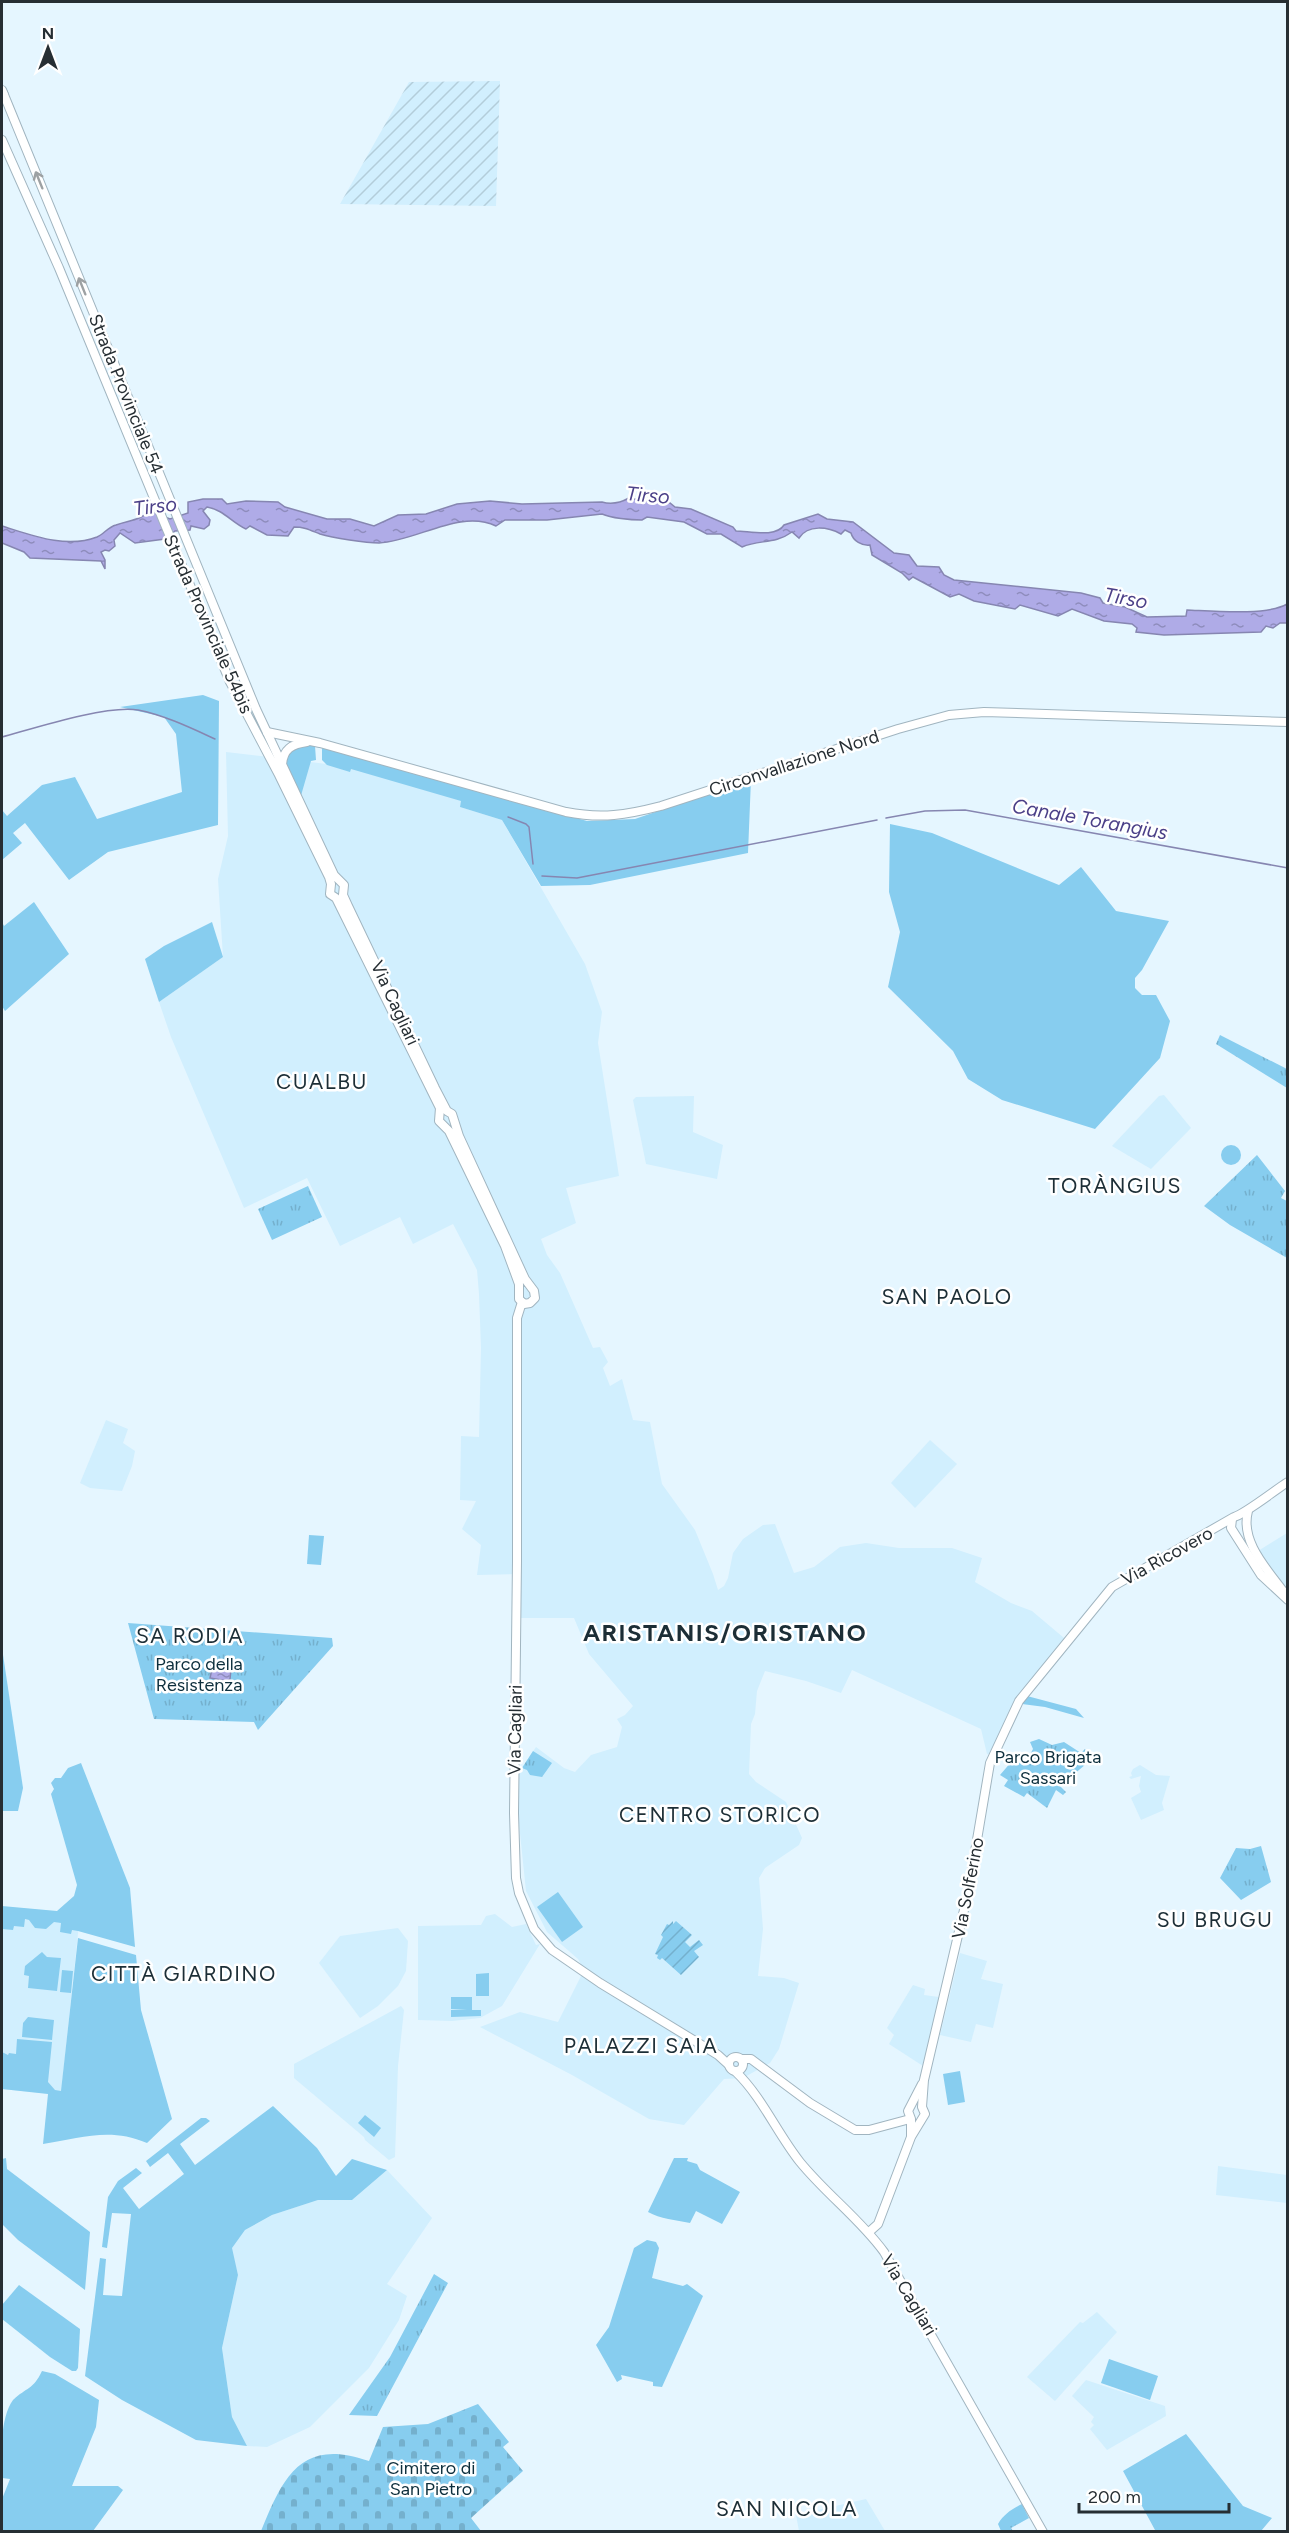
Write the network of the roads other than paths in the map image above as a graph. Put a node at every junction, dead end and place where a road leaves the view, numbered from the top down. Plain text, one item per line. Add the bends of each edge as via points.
1 (2, 91) edge
2 (2, 140) edge
3 (1287, 722) edge
4 (267, 732) junction
5 (312, 742) junction
6 (282, 771) junction
7 (335, 883) junction
8 (340, 896) junction
9 (444, 1112) junction
10 (448, 1122) junction
11 (530, 1288) junction
12 (519, 1293) junction
13 (522, 1302) junction
14 (1287, 1482) edge
15 (1236, 1521) junction
16 (1246, 1529) junction
17 (1257, 1561) junction
18 (1287, 1599) edge
19 (1019, 1701) joint
20 (738, 2064) junction
21 (924, 2080) junction
22 (911, 2107) junction
23 (922, 2107) junction
24 (914, 2119) junction
25 (886, 2125) junction
26 (869, 2232) junction
27 (1043, 2532) edge

4 -> 1 main road, Strada Provinciale 54
2 - 6 main road, Strada Provinciale 54bis via 217,652
3 - 5 main road, Circonvallazione Nord via 984,712 949,715 661,806 592,817
4 - 5 main road, Circonvallazione Nord
4 - 6 main road, Strada Provinciale 54
5 - 6 main road via 287,749 282,756
6 - 7 main road, Via Cagliari
7 - 8 main road, Via Cagliari via 345,887
7 - 8 main road, Via Cagliari via 330,894
8 - 9 main road, Via Cagliari
9 - 10 main road, Via Cagliari via 451,1113
9 - 10 main road, Via Cagliari via 439,1119
10 - 11 main road, Via Cagliari
10 - 12 main road, Via Cagliari via 505,1246
11 - 12 main road
11 - 13 main road via 535,1293 534,1300
12 - 13 main road
13 - 20 main road, Via Cagliari via 517,1318 514,1813 519,1893 534,1929 552,1950 600,1983
14 - 15 main road
15 - 16 main road
15 - 16 main road via 1240,1533
15 - 17 main road
15 - 19 main road, Via Ricovero via 1112,1587
16 - 17 main road
17 - 18 main road
19 - 21 main road, Via Solferino via 990,1764 968,1893
20 - 25 main road via 757,2063 810,2103 855,2130
20 - 26 main road, Via Cagliari via 784,2142
21 - 22 main road, Via Solferino
21 - 23 main road, Via Solferino
22 - 23 main road
22 - 24 main road
22 - 25 main road
23 - 24 main road, Via Solferino via 924,2114
24 - 25 main road
24 - 26 main road via 878,2224
26 - 27 main road, Via Cagliari via 922,2315

